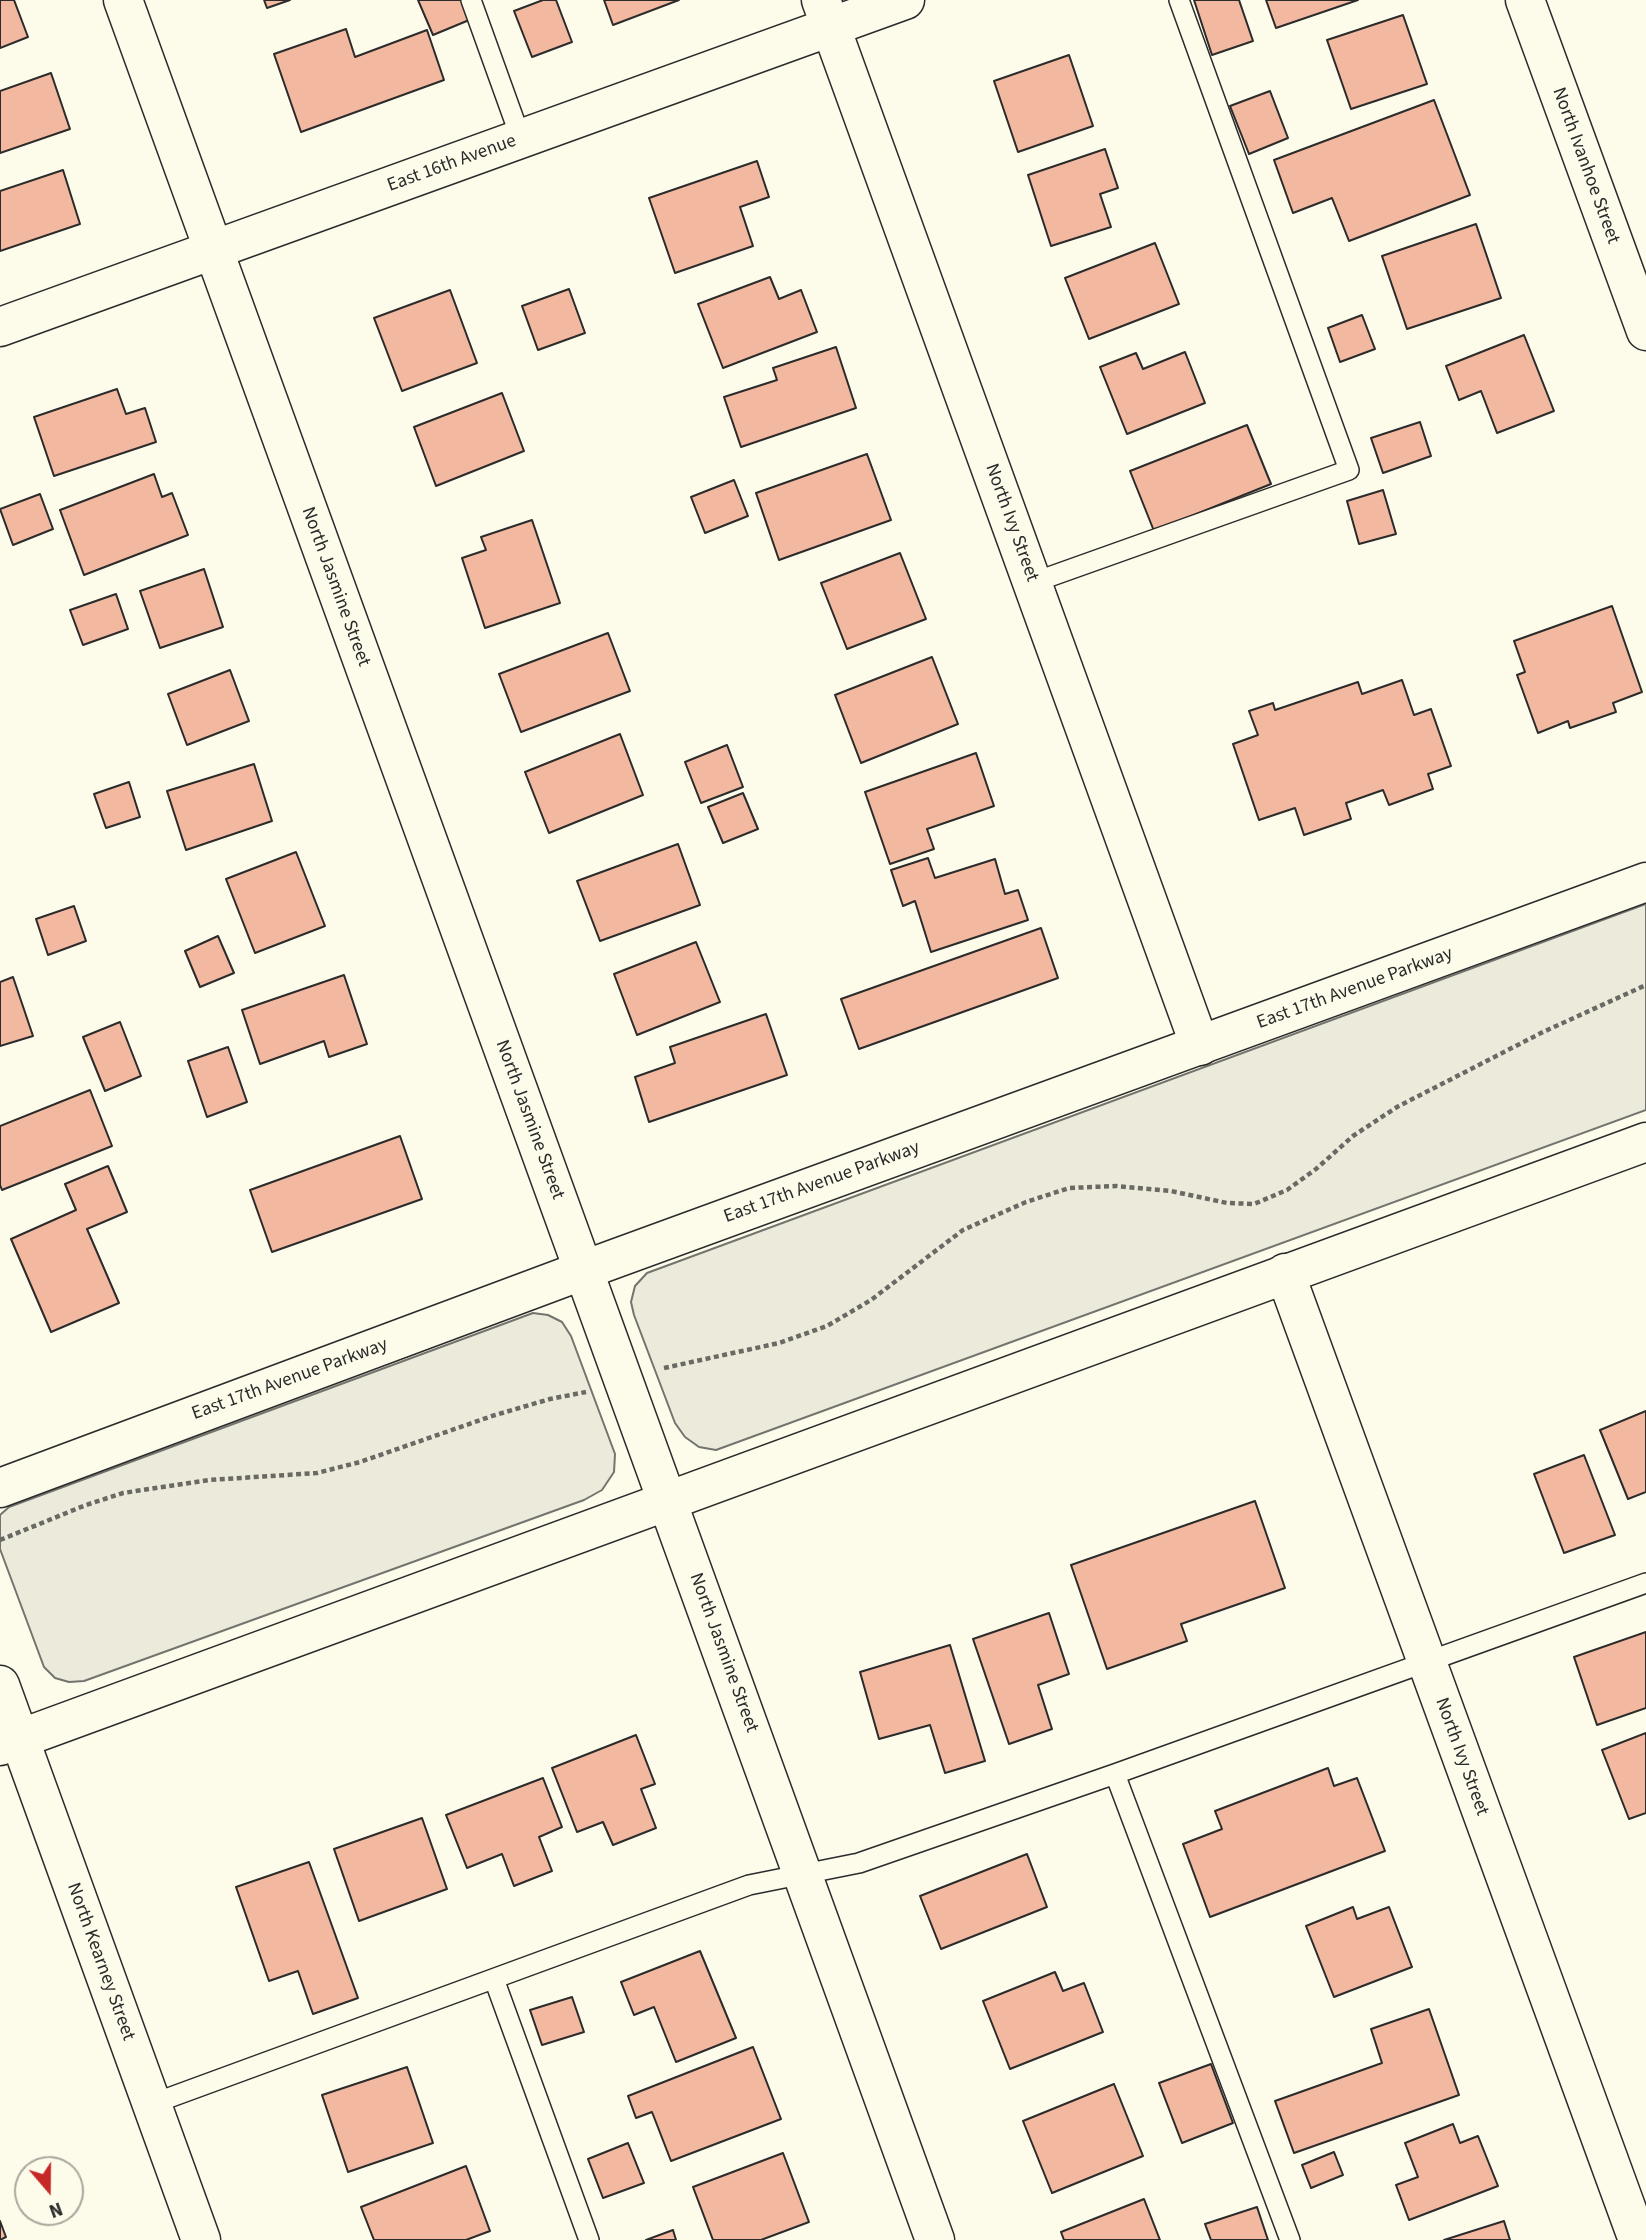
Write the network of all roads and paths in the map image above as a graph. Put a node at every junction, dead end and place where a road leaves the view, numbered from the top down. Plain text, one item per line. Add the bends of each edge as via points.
1 (123, 0) edge
2 (471, 0) edge
3 (905, 0) edge
4 (1179, 0) edge
5 (1525, 0) edge
6 (826, 13) edge
7 (521, 139) junction
8 (212, 250) junction
9 (0, 327) edge
10 (1646, 331) edge
11 (1032, 583) junction
12 (1646, 882) edge
13 (1646, 985) edge
14 (1200, 1046) junction
15 (1646, 1142) edge
16 (584, 1270) junction
17 (1285, 1273) junction
18 (624, 1378) junction
19 (0, 1488) edge
20 (668, 1500) junction
21 (0, 1540) edge
22 (1646, 1583) edge
23 (1427, 1663) junction
24 (0, 1685) edge
25 (9, 1743) edge
26 (1115, 1774) junction
27 (803, 1874) junction
28 (494, 1979) junction
29 (152, 2104) junction
30 (201, 2240) edge
31 (589, 2240) edge
32 (935, 2240) edge
33 (1290, 2240) edge
34 (1637, 2240) edge

1 - 8 street, North Jasmine Street
2 - 7 lane
3 - 6 street, East 16th Avenue
4 - 11 lane via 1349,470
5 - 10 street, North Ivanhoe Street
6 - 7 street, East 16th Avenue
6 - 11 street, North Ivy Street
7 - 8 street, East 16th Avenue
8 - 9 street, East 16th Avenue
8 - 16 street, North Jasmine Street
11 - 14 street, North Ivy Street
12 - 14 street, East 17th Avenue Parkway
13 - 18 path via 1397,1107 1287,1190 1254,1204 1116,1186 1069,1188 963,1230 871,1300 827,1326 779,1343
14 - 16 street, East 17th Avenue Parkway
15 - 17 street
16 - 18 street, North Jasmine Street
16 - 19 street, East 17th Avenue Parkway
17 - 20 street
17 - 23 street, North Ivy Street
18 - 20 street, North Jasmine Street
18 - 21 path via 597,1390 492,1416 360,1462 317,1473 209,1480 122,1493
20 - 25 street
20 - 27 street, North Jasmine Street
22 - 23 lane
23 - 26 lane
23 - 34 street, North Ivy Street
24 - 25 street, North Kearney Street
25 - 29 street, North Kearney Street
26 - 27 lane via 859,1863
26 - 33 lane
27 - 28 lane via 750,1885
27 - 32 street, North Jasmine Street
28 - 29 lane
28 - 31 lane
29 - 30 street, North Kearney Street

